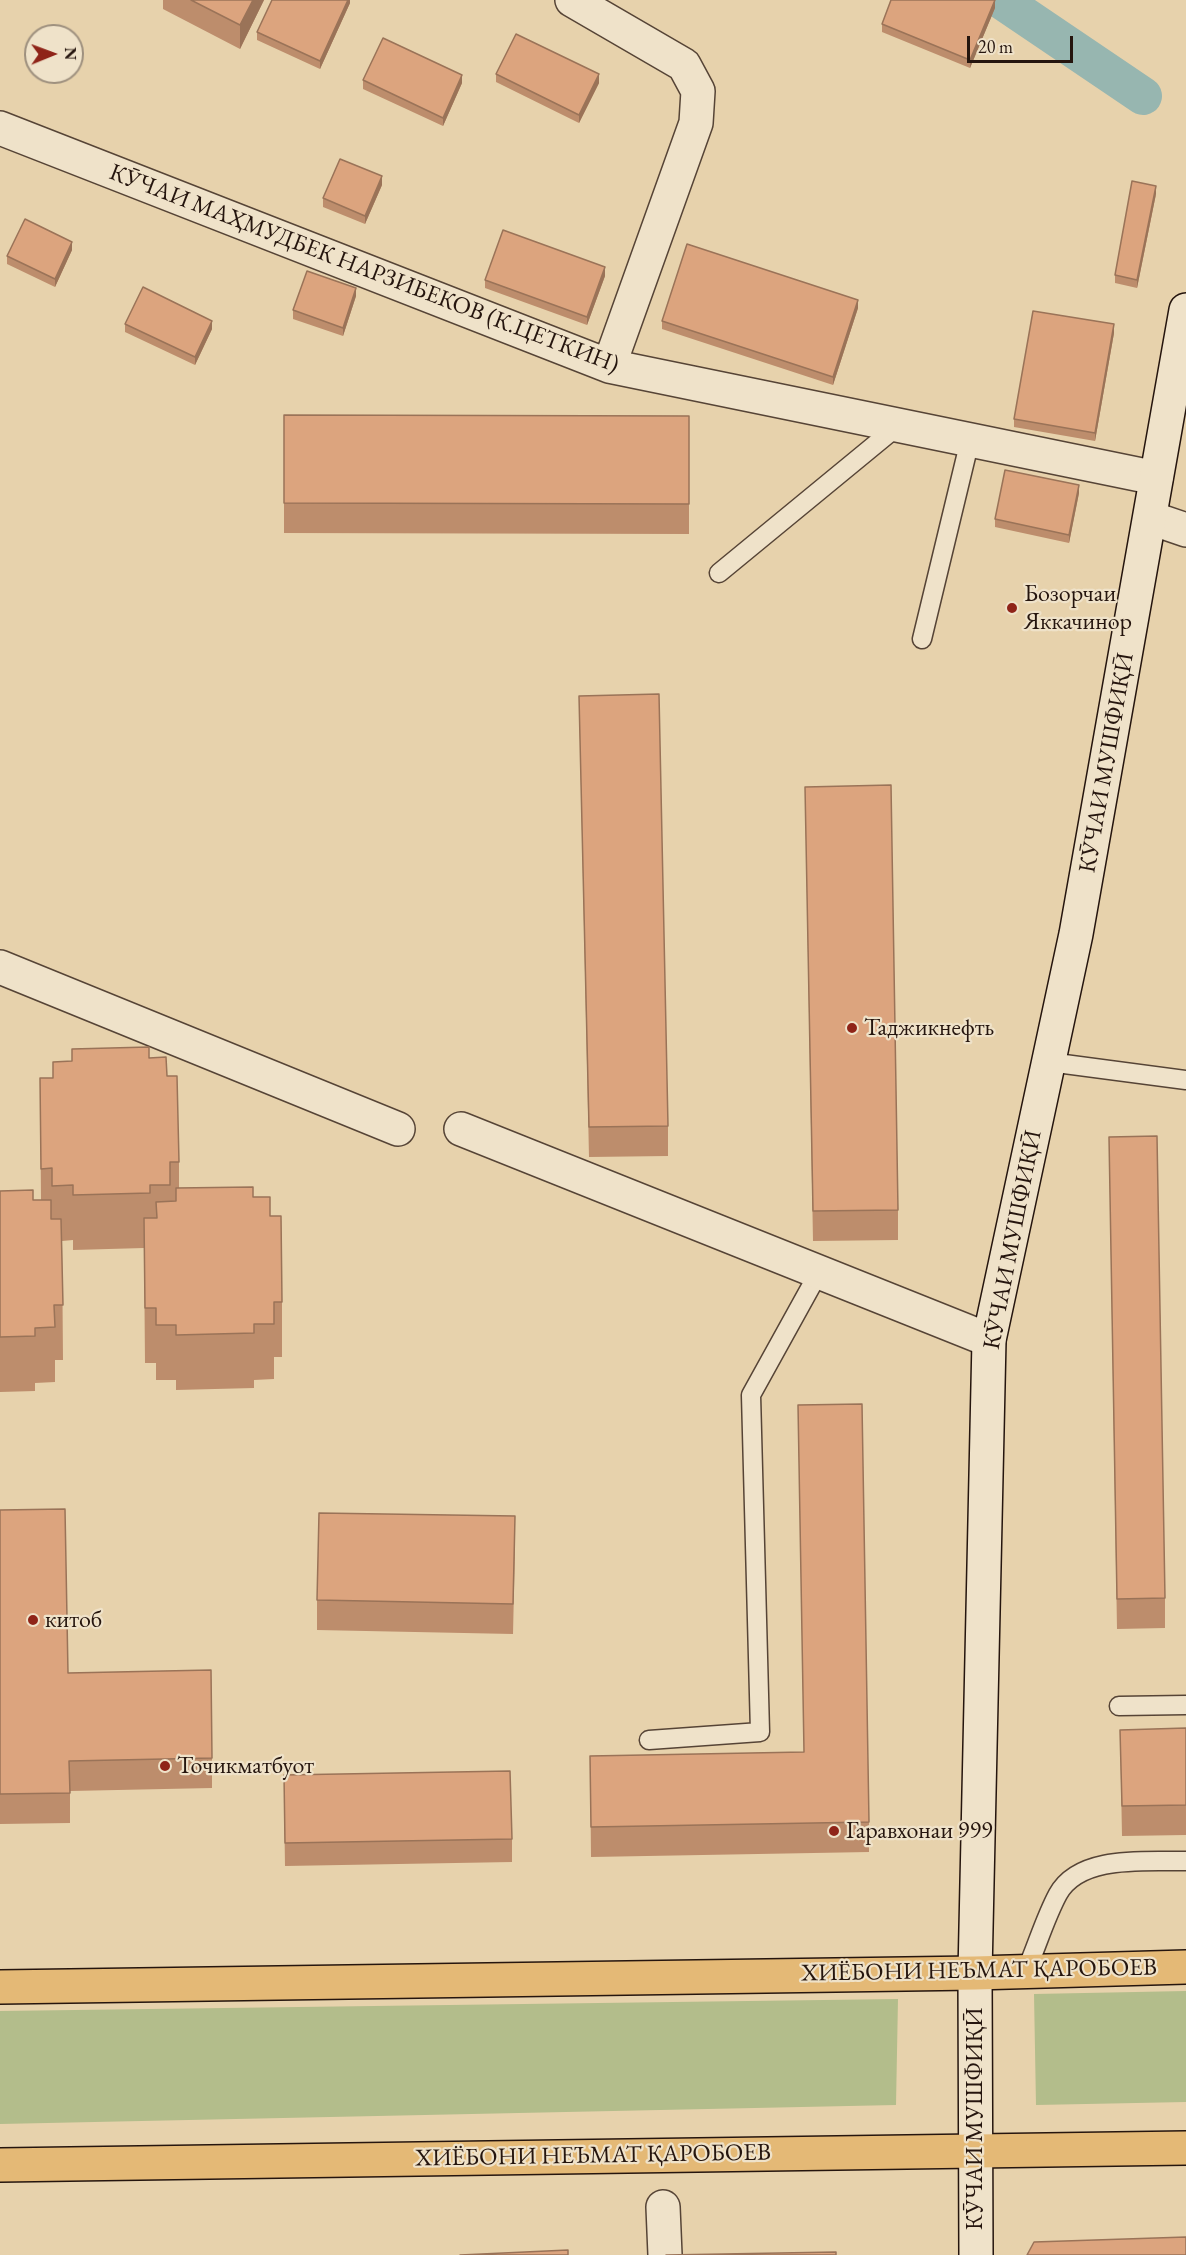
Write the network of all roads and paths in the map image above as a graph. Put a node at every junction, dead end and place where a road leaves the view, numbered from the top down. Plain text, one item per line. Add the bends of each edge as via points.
1 (572, 0) edge
2 (0, 128) edge
3 (1186, 310) edge
4 (609, 366) junction
5 (898, 425) junction
6 (970, 440) junction
7 (1156, 478) junction
8 (1151, 518) junction
9 (1186, 530) edge
10 (719, 573) dead end
11 (922, 639) dead end
12 (0, 967) edge
13 (1049, 1062) junction
14 (1186, 1080) edge
15 (398, 1129) dead end
16 (461, 1130) dead end
17 (819, 1272) junction
18 (989, 1340) junction
19 (1186, 1705) edge
20 (1119, 1706) dead end
21 (649, 1740) dead end
22 (1186, 1861) edge
23 (1186, 1967) edge
24 (1026, 1971) junction
25 (975, 1973) junction
26 (0, 1987) edge
27 (1186, 2148) edge
28 (974, 2151) junction
29 (0, 2165) edge
30 (663, 2206) dead end
31 (665, 2255) edge
32 (976, 2255) edge

1 - 4 street via 684,65 698,91 696,123
2 - 4 street, КӮЧАИ МАҲМУДБЕК НАРЗИБЕКОВ (К.ЦЕТКИН)
3 - 7 street, КӮЧАИ МУШФИҚӢ
4 - 5 street, КӮЧАИ МАҲМУДБЕК НАРЗИБЕКОВ (К.ЦЕТКИН)
5 - 6 street, КӮЧАИ МАҲМУДБЕК НАРЗИБЕКОВ (К.ЦЕТКИН)
5 - 10 lane
6 - 7 street, КӮЧАИ МАҲМУДБЕК НАРЗИБЕКОВ (К.ЦЕТКИН)
6 - 11 lane
7 - 8 street, КӮЧАИ МУШФИҚӢ
8 - 9 street
8 - 13 street, КӮЧАИ МУШФИҚӢ
12 - 15 street
13 - 14 lane
13 - 18 street, КӮЧАИ МУШФИҚӢ
16 - 17 street
17 - 18 street
17 - 21 lane via 751,1395 760,1732
18 - 25 street, КӮЧАИ МУШФИҚӢ
19 - 20 lane
22 - 24 lane via 1108,1863 1077,1874 1059,1892
23 - 24 highway, ХИЁБОНИ НЕЪМАТ ҚАРОБОЕВ
24 - 25 highway, ХИЁБОНИ НЕЪМАТ ҚАРОБОЕВ
25 - 26 highway, ХИЁБОНИ НЕЪМАТ ҚАРОБОЕВ
25 - 28 street, КӮЧАИ МУШФИҚӢ
27 - 28 highway, ХИЁБОНИ НЕЪМАТ ҚАРОБОЕВ
28 - 29 highway, ХИЁБОНИ НЕЪМАТ ҚАРОБОЕВ
28 - 32 street, КӮЧАИ МУШФИҚӢ
30 - 31 street

